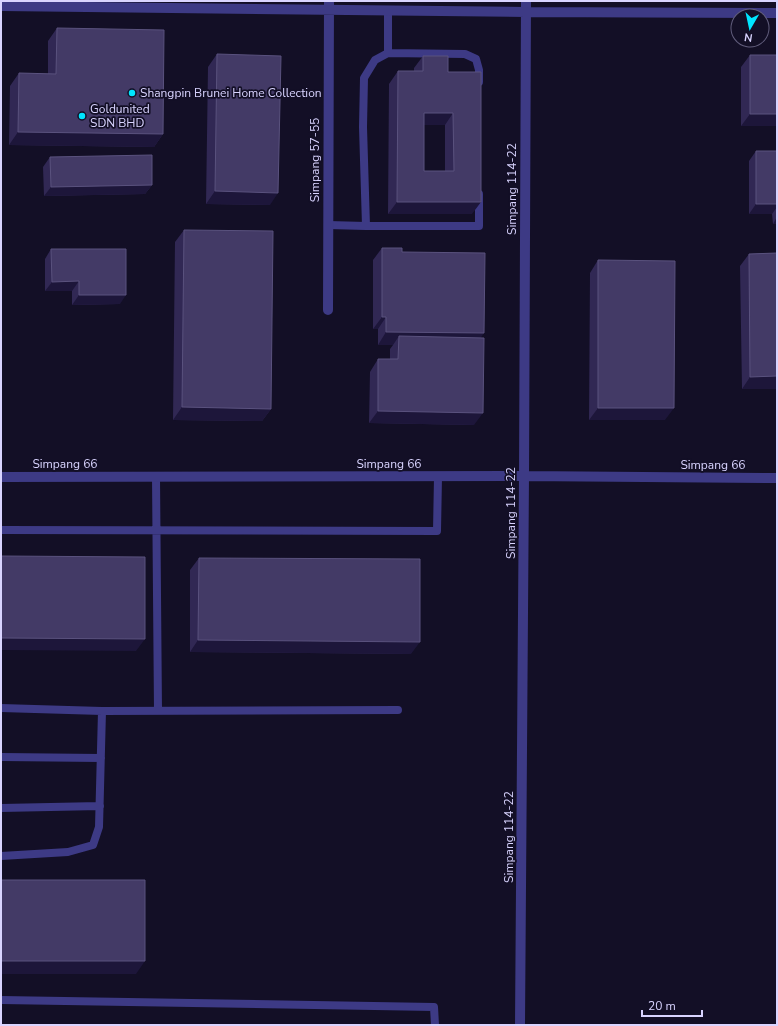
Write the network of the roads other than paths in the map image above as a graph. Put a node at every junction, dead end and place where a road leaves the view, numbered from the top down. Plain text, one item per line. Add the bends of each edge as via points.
1 (526, 1) edge
2 (179, 4) edge
3 (329, 5) edge
4 (1, 6) edge
5 (388, 10) junction
6 (526, 12) junction
7 (777, 13) edge
8 (388, 53) junction
9 (479, 94) edge
10 (479, 187) edge
11 (328, 225) junction
12 (366, 226) junction
13 (328, 310) dead end
14 (524, 476) junction
15 (1, 477) edge
16 (156, 477) junction
17 (438, 477) junction
18 (777, 478) edge
19 (1, 530) edge
20 (157, 530) junction
21 (1, 708) edge
22 (398, 710) dead end
23 (158, 711) junction
24 (102, 712) junction
25 (1, 757) edge
26 (101, 758) junction
27 (100, 806) junction
28 (1, 808) edge
29 (1, 856) edge
30 (1, 1000) edge
31 (435, 1025) edge
32 (520, 1025) edge

1 - 6 street, Simpang 114-22
2 - 3 street
2 - 4 street
3 - 5 street
3 - 11 street, Simpang 57-55
5 - 6 street
5 - 8 lane
6 - 7 street
6 - 14 street, Simpang 114-22
8 - 9 lane via 465,54 476,59 479,70
8 - 12 lane via 375,60 364,78
10 - 12 lane via 479,226
11 - 12 lane
11 - 13 street, Simpang 57-55
14 - 17 street, Simpang 66
14 - 18 street, Simpang 66
14 - 32 street, Simpang 114-22
15 - 16 street, Simpang 66
16 - 17 street, Simpang 66
16 - 20 lane
17 - 20 lane via 438,531
19 - 20 lane
20 - 23 lane
21 - 24 lane
22 - 23 lane
23 - 24 lane
24 - 26 lane
25 - 26 lane
26 - 27 lane
27 - 28 lane
27 - 29 lane via 100,827 93,845 68,852
30 - 31 lane via 434,1007

